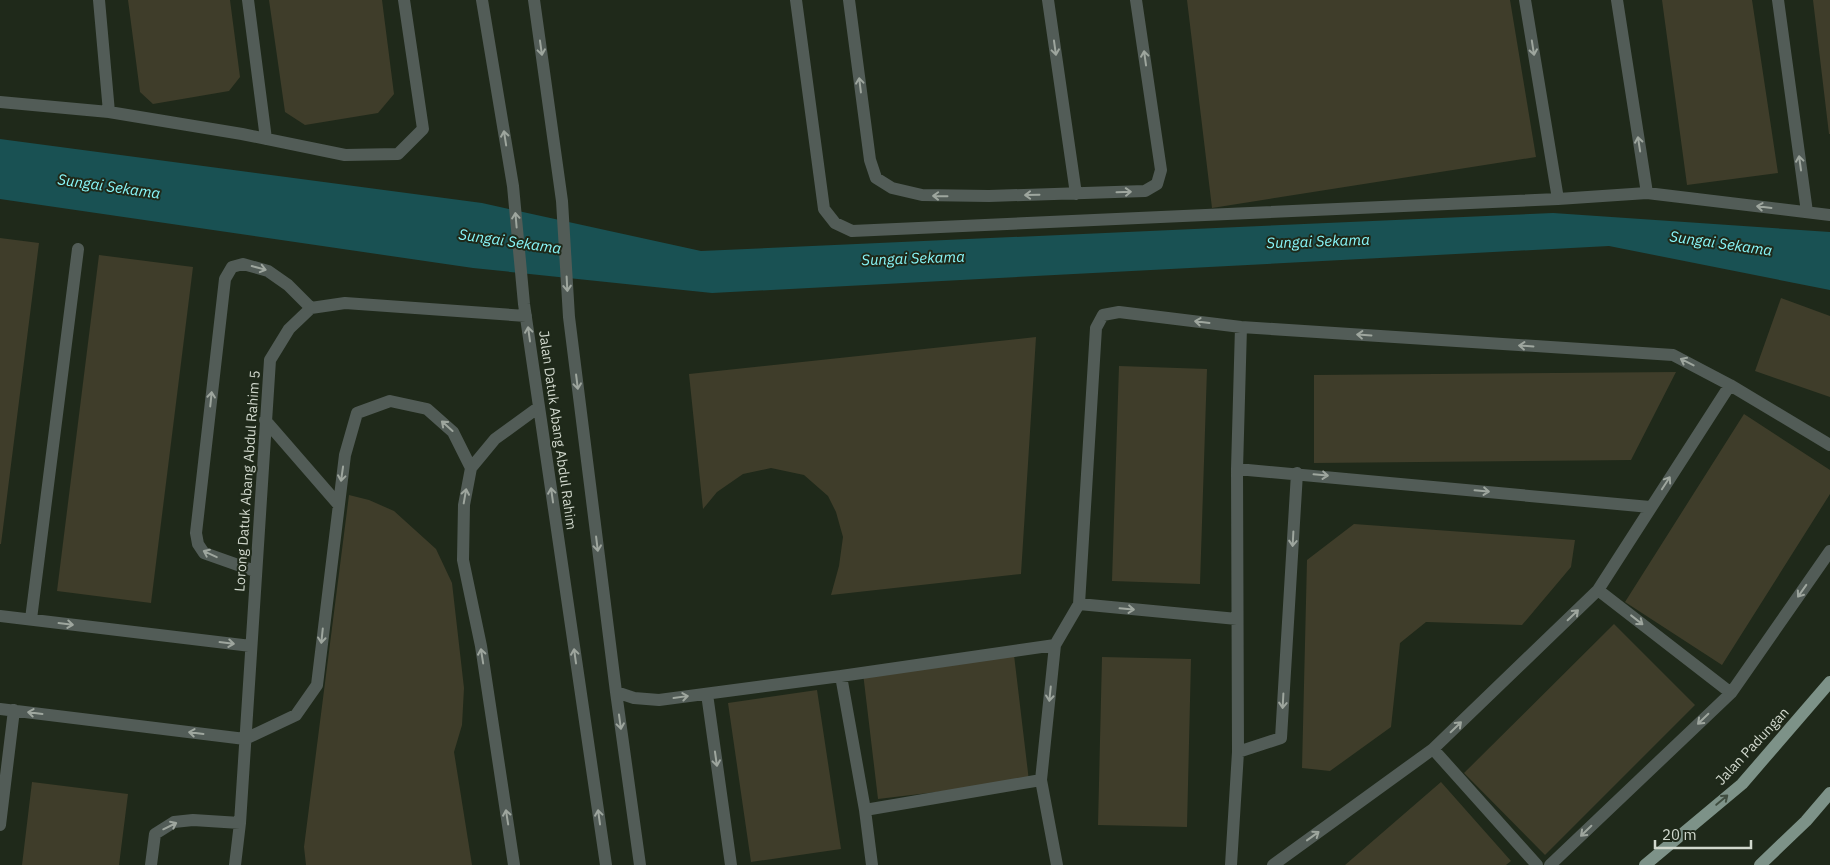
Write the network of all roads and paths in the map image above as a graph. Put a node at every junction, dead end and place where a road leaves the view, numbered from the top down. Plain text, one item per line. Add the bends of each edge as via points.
1 (99, 0) edge
2 (248, 0) edge
3 (404, 0) edge
4 (482, 0) edge
5 (534, 0) edge
6 (796, 0) edge
7 (849, 0) edge
8 (1048, 0) edge
9 (1136, 0) edge
10 (1525, 0) edge
11 (1616, 0) edge
12 (1778, 0) edge
13 (0, 102) edge
14 (109, 112) junction
15 (266, 139) junction
16 (1646, 193) junction
17 (1076, 194) junction
18 (1558, 199) junction
19 (1807, 212) junction
20 (1830, 215) edge
21 (78, 249) dead end
22 (311, 308) junction
23 (525, 310) junction
24 (1241, 327) junction
25 (1730, 385) junction
26 (539, 406) junction
27 (265, 420) junction
28 (1830, 444) edge
29 (470, 468) junction
30 (1237, 469) junction
31 (1297, 473) junction
32 (338, 504) junction
33 (1650, 507) junction
34 (1830, 551) edge
35 (255, 571) junction
36 (1598, 590) junction
37 (1079, 604) junction
38 (0, 616) edge
39 (1237, 619) junction
40 (32, 620) junction
41 (1056, 645) junction
42 (251, 646) junction
43 (840, 676) junction
44 (1830, 682) edge
45 (616, 692) junction
46 (1731, 693) junction
47 (707, 694) junction
48 (0, 708) edge
49 (14, 710) junction
50 (245, 739) junction
51 (1433, 749) junction
52 (1238, 752) junction
53 (1041, 780) junction
54 (1830, 793) edge
55 (865, 810) junction
56 (240, 823) junction
57 (0, 825) edge
58 (152, 865) edge
59 (235, 865) edge
60 (514, 865) edge
61 (606, 865) edge
62 (640, 865) edge
63 (731, 865) edge
64 (872, 865) edge
65 (1057, 865) edge
66 (1231, 865) edge
67 (1273, 865) edge
68 (1537, 865) edge
69 (1550, 865) edge
70 (1644, 865) edge
71 (1760, 865) edge

1 - 14 street
2 - 15 street
3 - 15 street via 423,129 398,154 344,155
23 -> 4 street, Jalan Datuk Abang Abdul Rahim via 513,186
5 -> 45 street, Jalan Datuk Abang Abdul Rahim via 562,200 568,317
6 - 18 street via 824,209 835,223 852,231
17 -> 7 street via 922,195 892,188 876,178 870,160
8 -> 17 street
17 -> 9 street via 1145,191 1156,184 1162,170
10 -> 18 street
16 -> 11 street
19 -> 12 street
13 - 14 street
14 - 15 street
16 - 18 street
19 -> 16 street
19 - 20 street
21 - 40 street
22 - 23 street via 345,303
22 - 27 street, Lorong Datuk Abang Abdul Rahim 5 via 289,329 270,360
35 -> 22 street via 204,553 196,532 225,279 232,267 243,264 268,270
26 -> 23 street, Jalan Datuk Abang Abdul Rahim
25 -> 24 street via 1673,355
24 - 30 street
24 -> 37 street via 1120,312 1103,315 1096,328
25 - 28 street
33 -> 25 street
26 - 29 street via 495,439
61 -> 26 street, Jalan Datuk Abang Abdul Rahim
27 - 32 street
27 - 35 street, Lorong Datuk Abang Abdul Rahim 5
29 -> 32 street via 454,432 427,409 390,401 357,413 345,455
60 -> 29 street via 481,646 463,560 464,505
30 - 31 street
30 - 39 street
31 -> 33 street
31 -> 52 street via 1281,738
32 -> 50 street via 317,685 296,715
33 - 36 street
34 -> 46 street
35 - 42 street, Lorong Datuk Abang Abdul Rahim 5
36 -> 46 street
51 -> 36 street
37 -> 39 street
37 - 41 street
38 - 40 street
39 - 52 street
40 -> 42 street
41 - 43 street
41 -> 53 street
42 - 50 street, Lorong Datuk Abang Abdul Rahim 5
43 - 47 street
43 - 55 street
70 -> 44 main road, Jalan Padungan via 1742,784
45 -> 47 street via 634,698 659,700
45 -> 62 street, Jalan Datuk Abang Abdul Rahim
46 -> 69 street
47 -> 63 street
48 - 49 street
50 -> 49 street
49 - 57 street
50 - 56 street, Lorong Datuk Abang Abdul Rahim 5
67 -> 51 street
51 - 68 street
52 - 66 street
53 - 55 street
53 - 65 street
54 - 71 main road
55 - 64 street
58 -> 56 street via 155,834 174,822
56 - 59 street, Lorong Datuk Abang Abdul Rahim 5

